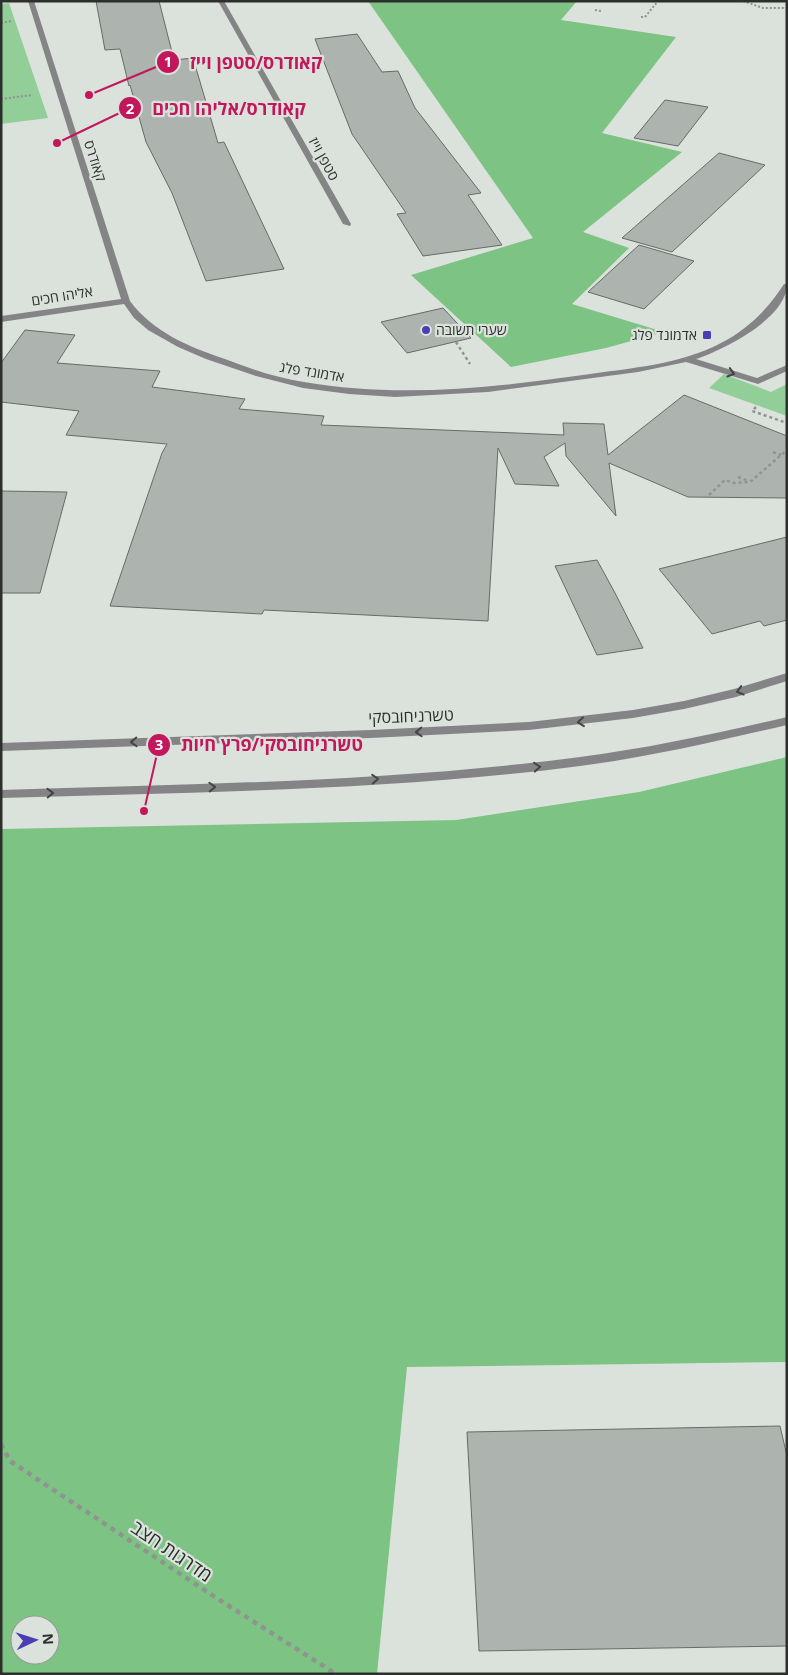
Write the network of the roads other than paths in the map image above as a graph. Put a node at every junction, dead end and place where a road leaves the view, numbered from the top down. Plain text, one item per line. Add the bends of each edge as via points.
1 (31, 1) edge
2 (222, 1) edge
3 (347, 224) dead end
4 (787, 286) edge
5 (126, 300) junction
6 (1, 319) edge
7 (685, 359) junction
8 (787, 368) edge
9 (787, 677) edge
10 (787, 721) edge
11 (1, 741) edge
12 (29, 746) junction
13 (1, 747) edge
14 (1, 794) edge

1 - 5 street, קאודרס
2 - 3 street, סטפן וייז
4 - 7 street, אדמונד פלג via 769,310 738,338 706,354
5 - 6 street, אליהו חכים
5 - 7 street, אדמונד פלג via 138,318 196,352 266,378 330,390 391,395 460,393 617,372
7 -> 8 street via 758,381
9 -> 12 street, טשרניחובסקי via 706,700 575,723
14 -> 10 street via 300,784 525,768 644,752
11 - 12 street
12 - 13 street, טשרניחובסקי

